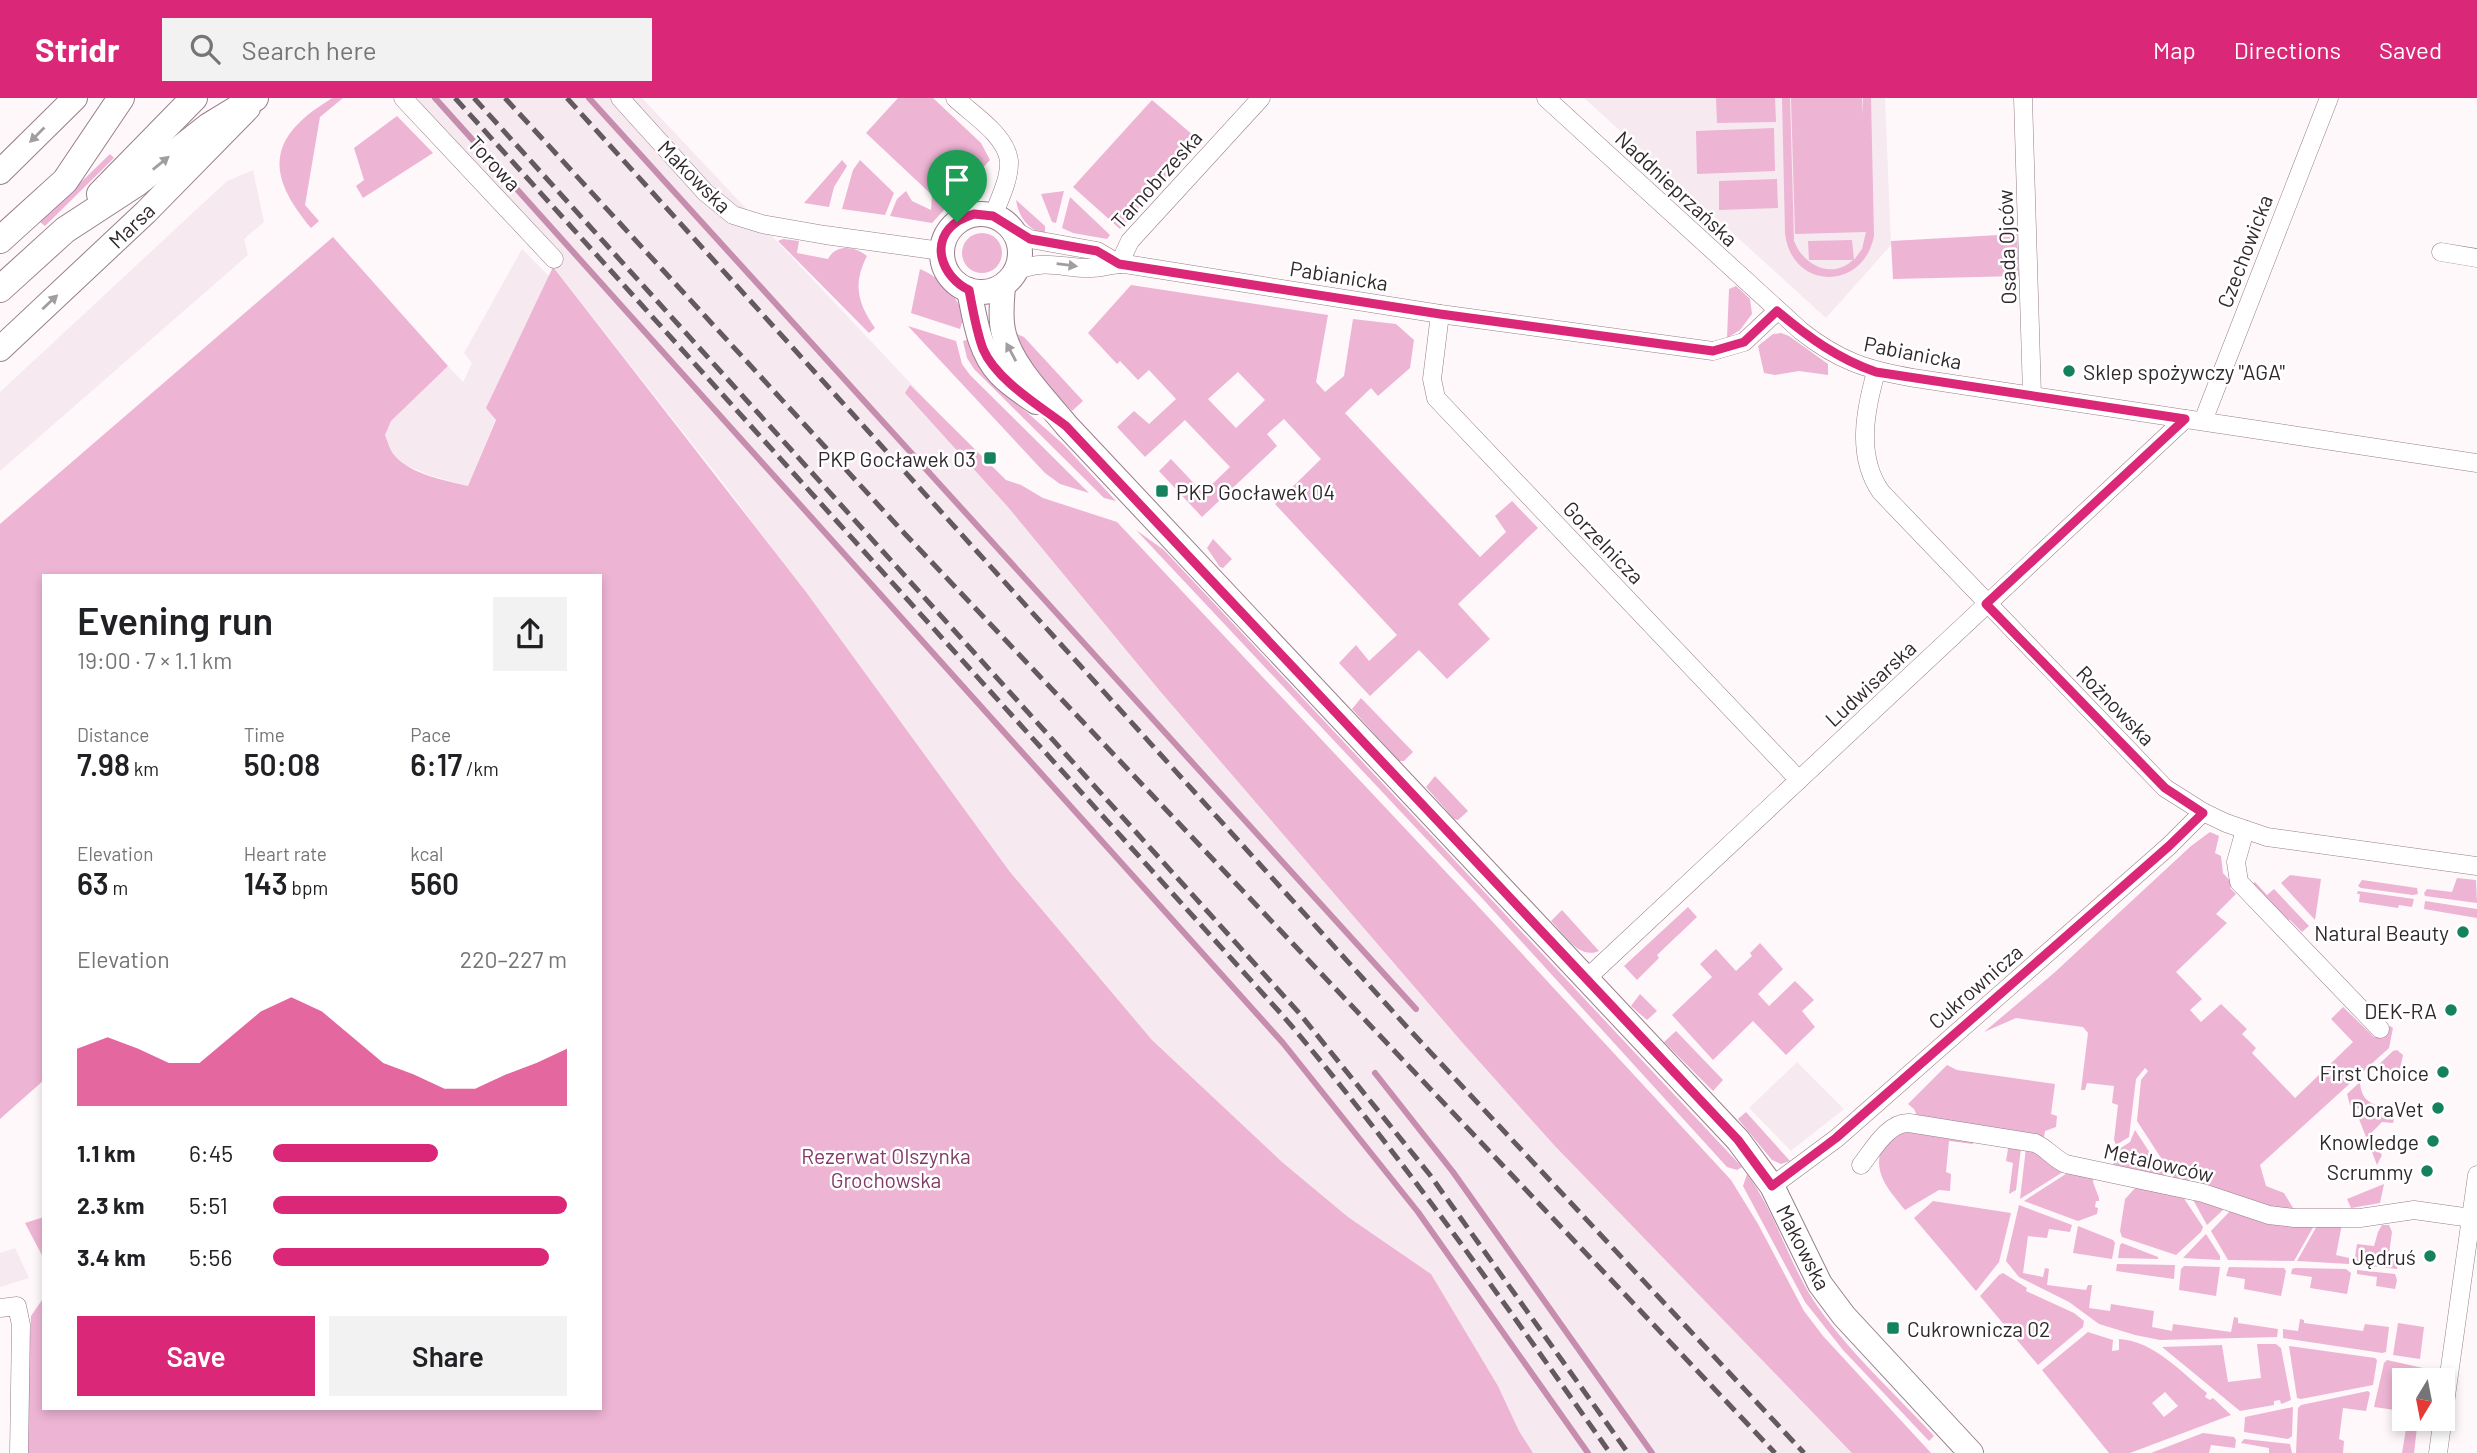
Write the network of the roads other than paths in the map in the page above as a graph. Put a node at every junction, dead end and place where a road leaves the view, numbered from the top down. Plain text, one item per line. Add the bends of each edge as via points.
1 (75, 98) edge
2 (121, 98) edge
3 (142, 98) edge
4 (194, 98) edge
5 (256, 98) edge
6 (402, 98) edge
7 (620, 98) edge
8 (955, 98) edge
9 (1261, 98) edge
10 (1546, 98) edge
11 (2023, 98) edge
12 (2329, 98) edge
13 (0, 172) edge
14 (65, 181) junction
15 (1003, 222) junction
16 (65, 230) junction
17 (0, 240) edge
18 (941, 251) junction
19 (2441, 252) dead end
20 (2477, 258) edge
21 (554, 259) dead end
22 (1119, 264) junction
23 (1009, 278) junction
24 (0, 289) edge
25 (969, 290) junction
26 (1777, 311) junction
27 (1440, 314) junction
28 (0, 349) edge
29 (1876, 372) junction
30 (2032, 395) junction
31 (2194, 420) junction
32 (1066, 426) junction
33 (2477, 463) edge
34 (1986, 604) junction
35 (1800, 780) junction
36 (2203, 813) junction
37 (2245, 830) junction
38 (2477, 866) edge
39 (1586, 979) junction
40 (2380, 1030) dead end
41 (1861, 1166) dead end
42 (2477, 1174) edge
43 (1772, 1186) junction
44 (2472, 1218) junction
45 (9, 1307) edge
46 (19, 1453) edge
47 (1971, 1453) edge
48 (2438, 1453) edge

1 -> 13 street
2 - 14 main road
3 - 14 main road
4 - 16 main road, Marsa
16 -> 5 main road via 137,183 209,126
28 -> 5 street, Marsa via 146,212
6 - 21 street, Torowa
7 - 18 street, Makowska via 705,192 733,215 785,228
8 - 15 street via 998,137 1006,152
9 - 22 street, Tarnobrzeska via 1130,241
10 - 26 street, Naddnieprzańska
11 - 30 street, Osada Ojców
12 - 31 street, Czechowicka
14 - 17 main road
15 - 18 street via 974,214 957,222
15 - 22 street, Pabianicka via 1030,239 1097,251
15 - 23 street via 1020,250
16 - 24 main road
18 - 25 street via 950,277
19 - 20 street
23 -> 22 street, Pabianicka via 1030,265 1092,268
22 - 27 street, Pabianicka
23 - 25 street via 986,292
32 -> 23 street, Makowska via 1007,345 1002,329
25 - 32 street, Makowska via 991,363
26 - 27 street, Pabianicka via 1744,342 1713,351
26 - 29 street, Pabianicka via 1826,349
27 - 35 street, Gorzelnicza via 1432,379 1436,398
29 - 30 street, Pabianicka
29 - 34 street, Rożnowska via 1865,442 1873,482
30 - 31 street, Pabianicka
31 - 33 street, Pabianicka
31 - 34 street, Ludwisarska
32 - 39 street, Makowska
34 - 35 street, Ludwisarska
34 - 36 street, Rożnowska via 2165,788
35 - 39 street, Ludwisarska
36 - 37 street, Rożnowska
36 - 43 street, Cukrownicza via 1836,1138
37 - 38 street, Rożnowska via 2267,837
37 - 40 street via 2236,862 2239,881
39 - 43 street, Makowska via 1738,1140
41 - 44 street, Metalowców via 1902,1122 2035,1143 2066,1164 2203,1193 2269,1215 2339,1220 2418,1210
42 - 44 street
43 - 47 street, Makowska via 1820,1284
44 - 48 street
45 - 46 street via 22,1332

